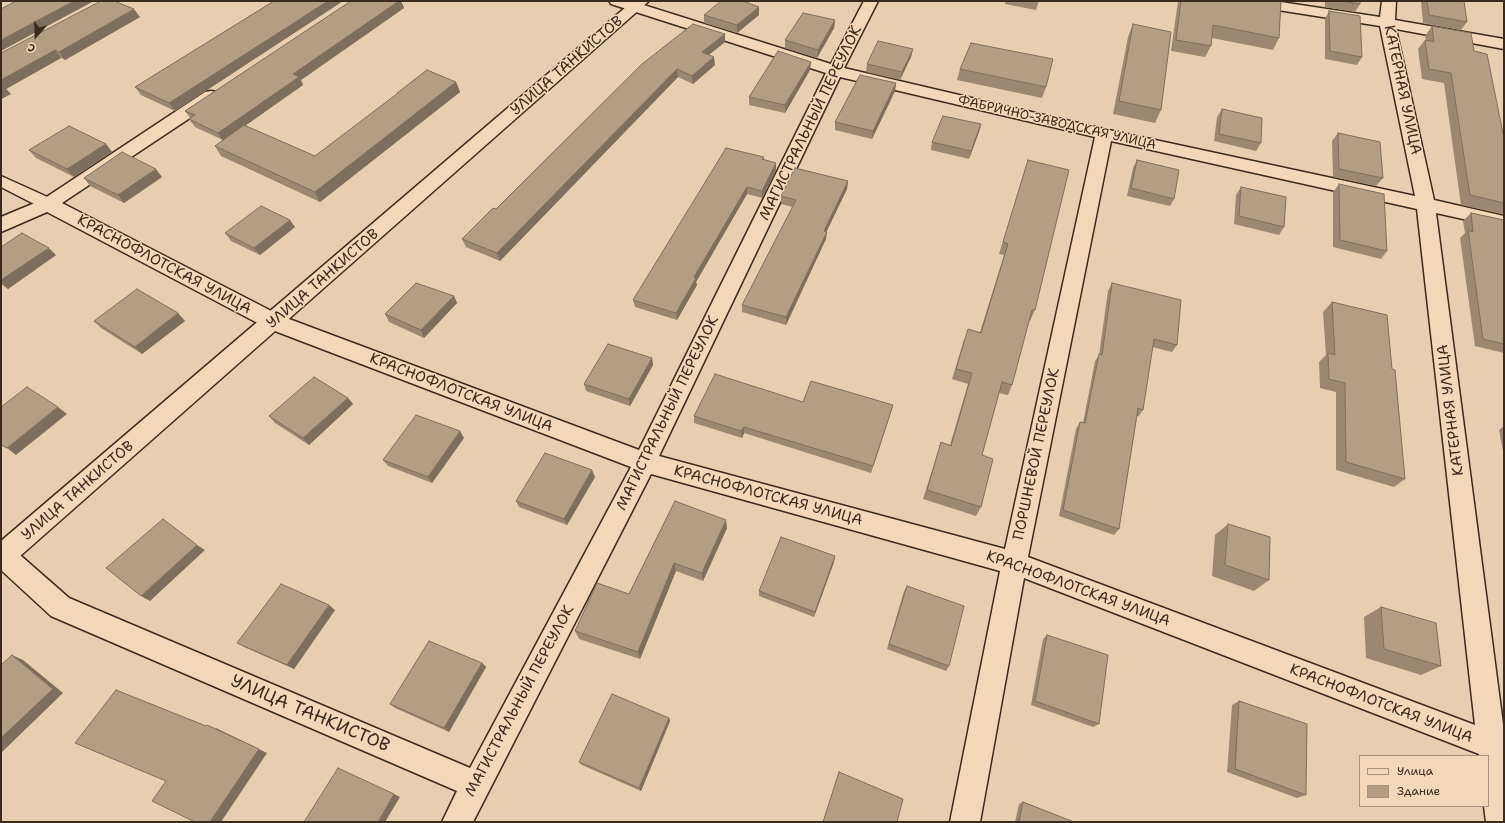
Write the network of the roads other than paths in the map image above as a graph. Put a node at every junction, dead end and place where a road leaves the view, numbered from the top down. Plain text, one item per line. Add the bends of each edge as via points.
1 (616, 1) edge
2 (871, 1) edge
3 (1246, 1) edge
4 (1389, 1) edge
5 (639, 4) edge
6 (1387, 23) junction
7 (1504, 44) edge
8 (835, 70) junction
9 (225, 87) edge
10 (1104, 134) junction
11 (1, 181) edge
12 (48, 204) junction
13 (1426, 205) junction
14 (1504, 222) edge
15 (1, 225) edge
16 (274, 322) junction
17 (645, 462) junction
18 (2, 557) edge
19 (1014, 563) junction
20 (1498, 748) edge
21 (476, 785) junction
22 (457, 822) edge
23 (965, 822) edge
24 (1501, 822) edge

1 - 5 street, ФАБРИЧНО-ЗАВОДСКАЯ УЛИЦА
2 - 8 street, МАГИСТРАЛЬНЫЙ ПЕРЕУЛОК
3 - 6 street
4 - 6 street, КАТЕРНАЯ УЛИЦА
5 - 8 street, ФАБРИЧНО-ЗАВОДСКАЯ УЛИЦА
5 - 16 street, УЛИЦА ТАНКИСТОВ
6 - 7 street
6 - 13 street, КАТЕРНАЯ УЛИЦА
8 - 10 street, ФАБРИЧНО-ЗАВОДСКАЯ УЛИЦА
8 - 17 street, МАГИСТРАЛЬНЫЙ ПЕРЕУЛОК
9 - 12 street
10 - 13 street, ФАБРИЧНО-ЗАВОДСКАЯ УЛИЦА
10 - 19 street, ПОРШНЕВОЙ ПЕРЕУЛОК
11 - 12 lane
12 - 15 street
12 - 16 street, КРАСНОФЛОТСКАЯ УЛИЦА
13 - 14 street, ФАБРИЧНО-ЗАВОДСКАЯ УЛИЦА
13 - 20 street, КАТЕРНАЯ УЛИЦА
16 - 17 street, КРАСНОФЛОТСКАЯ УЛИЦА
16 - 18 street, УЛИЦА ТАНКИСТОВ
17 - 19 street, КРАСНОФЛОТСКАЯ УЛИЦА
17 - 21 street, МАГИСТРАЛЬНЫЙ ПЕРЕУЛОК
18 - 21 street, УЛИЦА ТАНКИСТОВ via 60,606
19 - 20 street, КРАСНОФЛОТСКАЯ УЛИЦА
19 - 23 street, ПОРШНЕВОЙ ПЕРЕУЛОК
20 - 24 street, КАТЕРНАЯ УЛИЦА
21 - 22 street, МАГИСТРАЛЬНЫЙ ПЕРЕУЛОК

